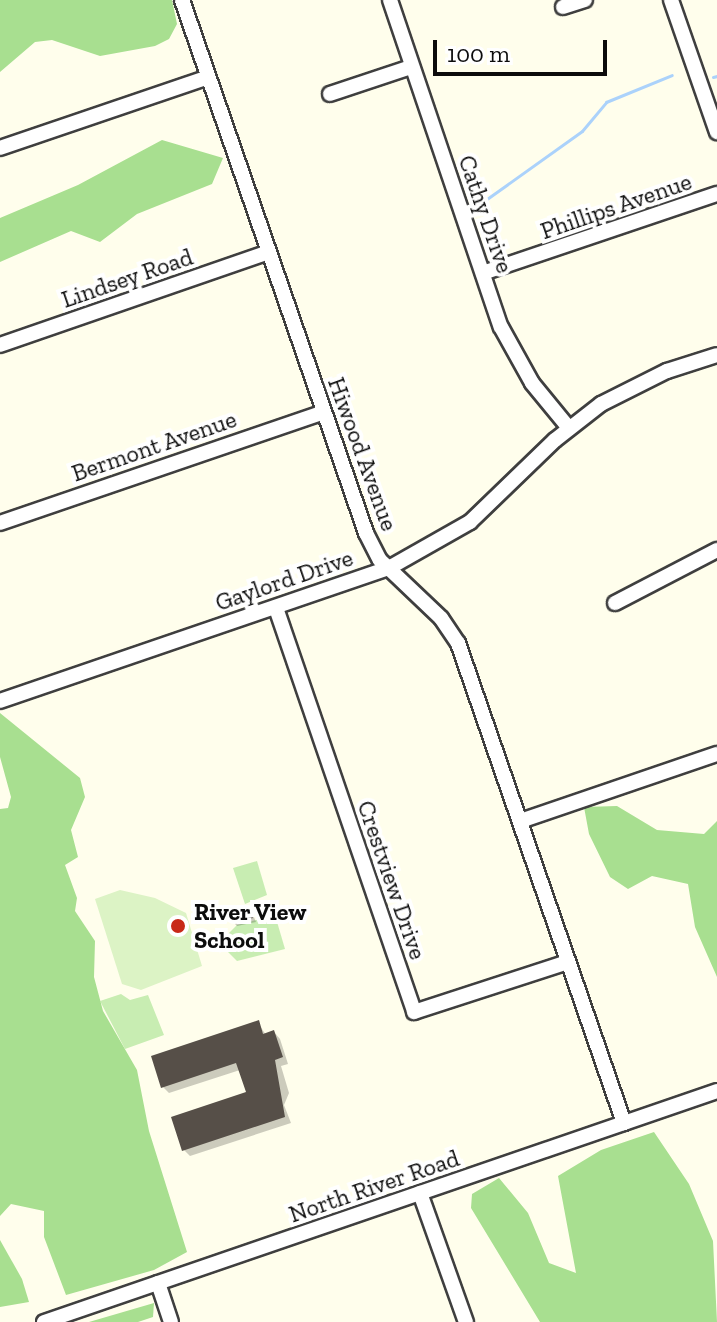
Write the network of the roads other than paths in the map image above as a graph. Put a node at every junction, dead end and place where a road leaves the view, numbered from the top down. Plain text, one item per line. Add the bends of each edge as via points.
1 (182, 0) edge
2 (390, 0) edge
3 (585, 0) edge
4 (671, 0) edge
5 (563, 7) dead end
6 (411, 67) junction
7 (208, 77) junction
8 (330, 94) dead end
9 (717, 132) edge
10 (0, 148) edge
11 (717, 194) edge
12 (268, 252) junction
13 (483, 273) junction
14 (0, 345) edge
15 (717, 355) edge
16 (322, 413) junction
17 (569, 428) junction
18 (0, 523) edge
19 (717, 550) edge
20 (389, 568) junction
21 (615, 603) dead end
22 (276, 608) junction
23 (0, 701) edge
24 (717, 754) edge
25 (520, 821) junction
26 (568, 962) junction
27 (717, 1091) edge
28 (624, 1123) junction
29 (420, 1193) junction
30 (158, 1283) junction
31 (44, 1322) edge
32 (171, 1322) edge
33 (466, 1322) edge

1 - 7 street, Hiwood Avenue
2 - 6 street, Cathy Drive
3 - 5 street
4 - 9 street
6 - 8 street
6 - 13 street, Cathy Drive
7 - 10 street
7 - 12 street, Hiwood Avenue
11 - 13 street, Phillips Avenue
12 - 14 street, Lindsey Road
12 - 16 street, Hiwood Avenue
13 - 17 street, Cathy Drive via 516,356
15 - 17 street, Gaylord Drive via 624,390
16 - 18 street, Bermont Avenue
16 - 20 street, Hiwood Avenue via 366,533
17 - 20 street, Gaylord Drive via 470,522
19 - 21 street
20 - 22 street, Gaylord Drive
20 - 25 street, Hiwood Avenue via 441,618 458,643
22 - 23 street, Gaylord Drive
22 - 26 street, Crestview Drive via 414,1012
24 - 25 street
25 - 26 street, Hiwood Avenue
26 - 28 street, Hiwood Avenue
27 - 28 street, North River Road
28 - 29 street, North River Road
29 - 30 street, North River Road
29 - 33 street
30 - 31 street, North River Road
30 - 32 street

